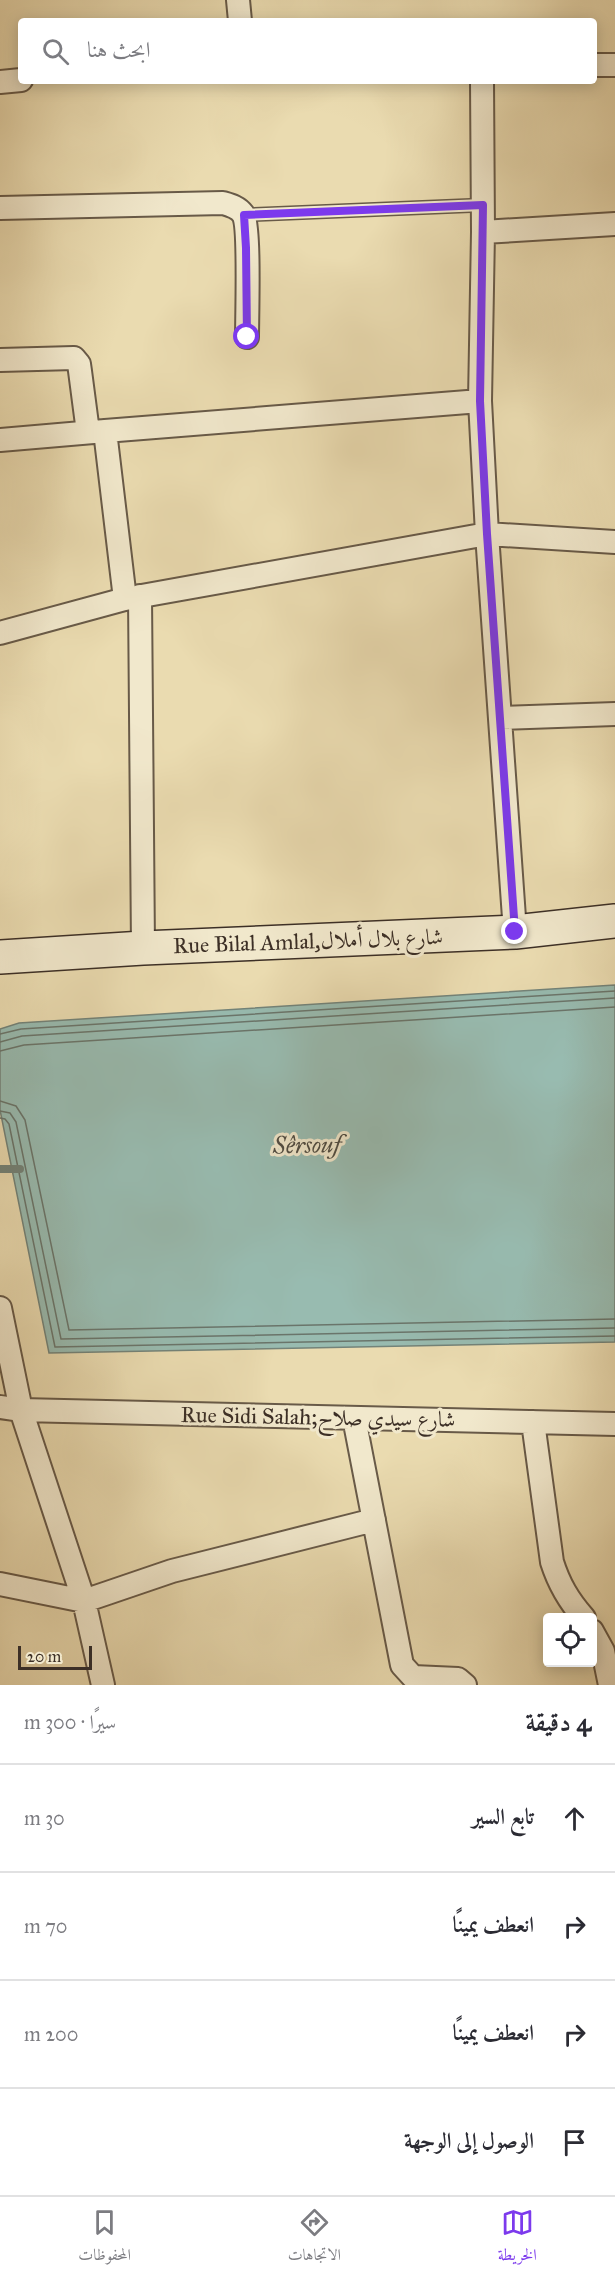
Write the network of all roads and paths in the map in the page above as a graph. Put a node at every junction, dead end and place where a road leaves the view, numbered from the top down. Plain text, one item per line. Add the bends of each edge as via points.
1 (238, 0) edge
2 (240, 18) edge
3 (597, 65) edge
4 (615, 65) edge
5 (18, 80) edge
6 (0, 82) edge
7 (482, 84) edge
8 (483, 205) junction
9 (0, 208) edge
10 (244, 215) junction
11 (615, 224) edge
12 (483, 232) junction
13 (247, 337) dead end
14 (0, 360) edge
15 (480, 401) junction
16 (97, 432) junction
17 (0, 440) edge
18 (487, 534) junction
19 (615, 542) edge
20 (133, 597) junction
21 (0, 633) edge
22 (615, 714) edge
23 (500, 718) junction
24 (615, 921) edge
25 (515, 932) junction
26 (143, 948) junction
27 (0, 957) edge
28 (0, 1308) edge
29 (10, 1409) edge
30 (354, 1418) junction
31 (533, 1422) junction
32 (615, 1424) edge
33 (374, 1520) junction
34 (0, 1584) edge
35 (84, 1601) junction
36 (580, 1613) edge
37 (597, 1640) edge
38 (102, 1685) edge
39 (465, 1685) edge
40 (610, 1685) edge

1 - 2 street
3 - 4 street
5 - 6 street
7 - 8 street
8 - 10 lane
8 - 12 street
9 - 10 street via 223,203
10 - 13 street
11 - 12 street
12 - 15 street
14 - 16 street via 74,358
15 - 16 street
15 - 18 street
16 - 17 street
16 - 20 street
18 - 19 street
18 - 20 street
18 - 23 street
20 - 21 street
20 - 26 street
22 - 23 street
23 - 25 street
24 - 25 main road, Rue Bilal Amlal,شارع بلال أملال
25 - 26 main road, Rue Bilal Amlal,شارع بلال أملال
26 - 27 main road, Rue Bilal Amlal,شارع بلال أملال
28 - 29 street
29 - 30 street, Rue Sidi Salah;شارع سيدي صلاح
29 - 35 street
30 - 31 street, Rue Sidi Salah;شارع سيدي صلاح
30 - 33 street
31 - 32 street, Rue Sidi Salah;شارع سيدي صلاح
31 - 36 street via 552,1562 558,1582
33 - 35 street via 172,1571
33 - 39 street via 402,1665 413,1677 458,1678
34 - 35 street
35 - 38 street
37 - 40 street

